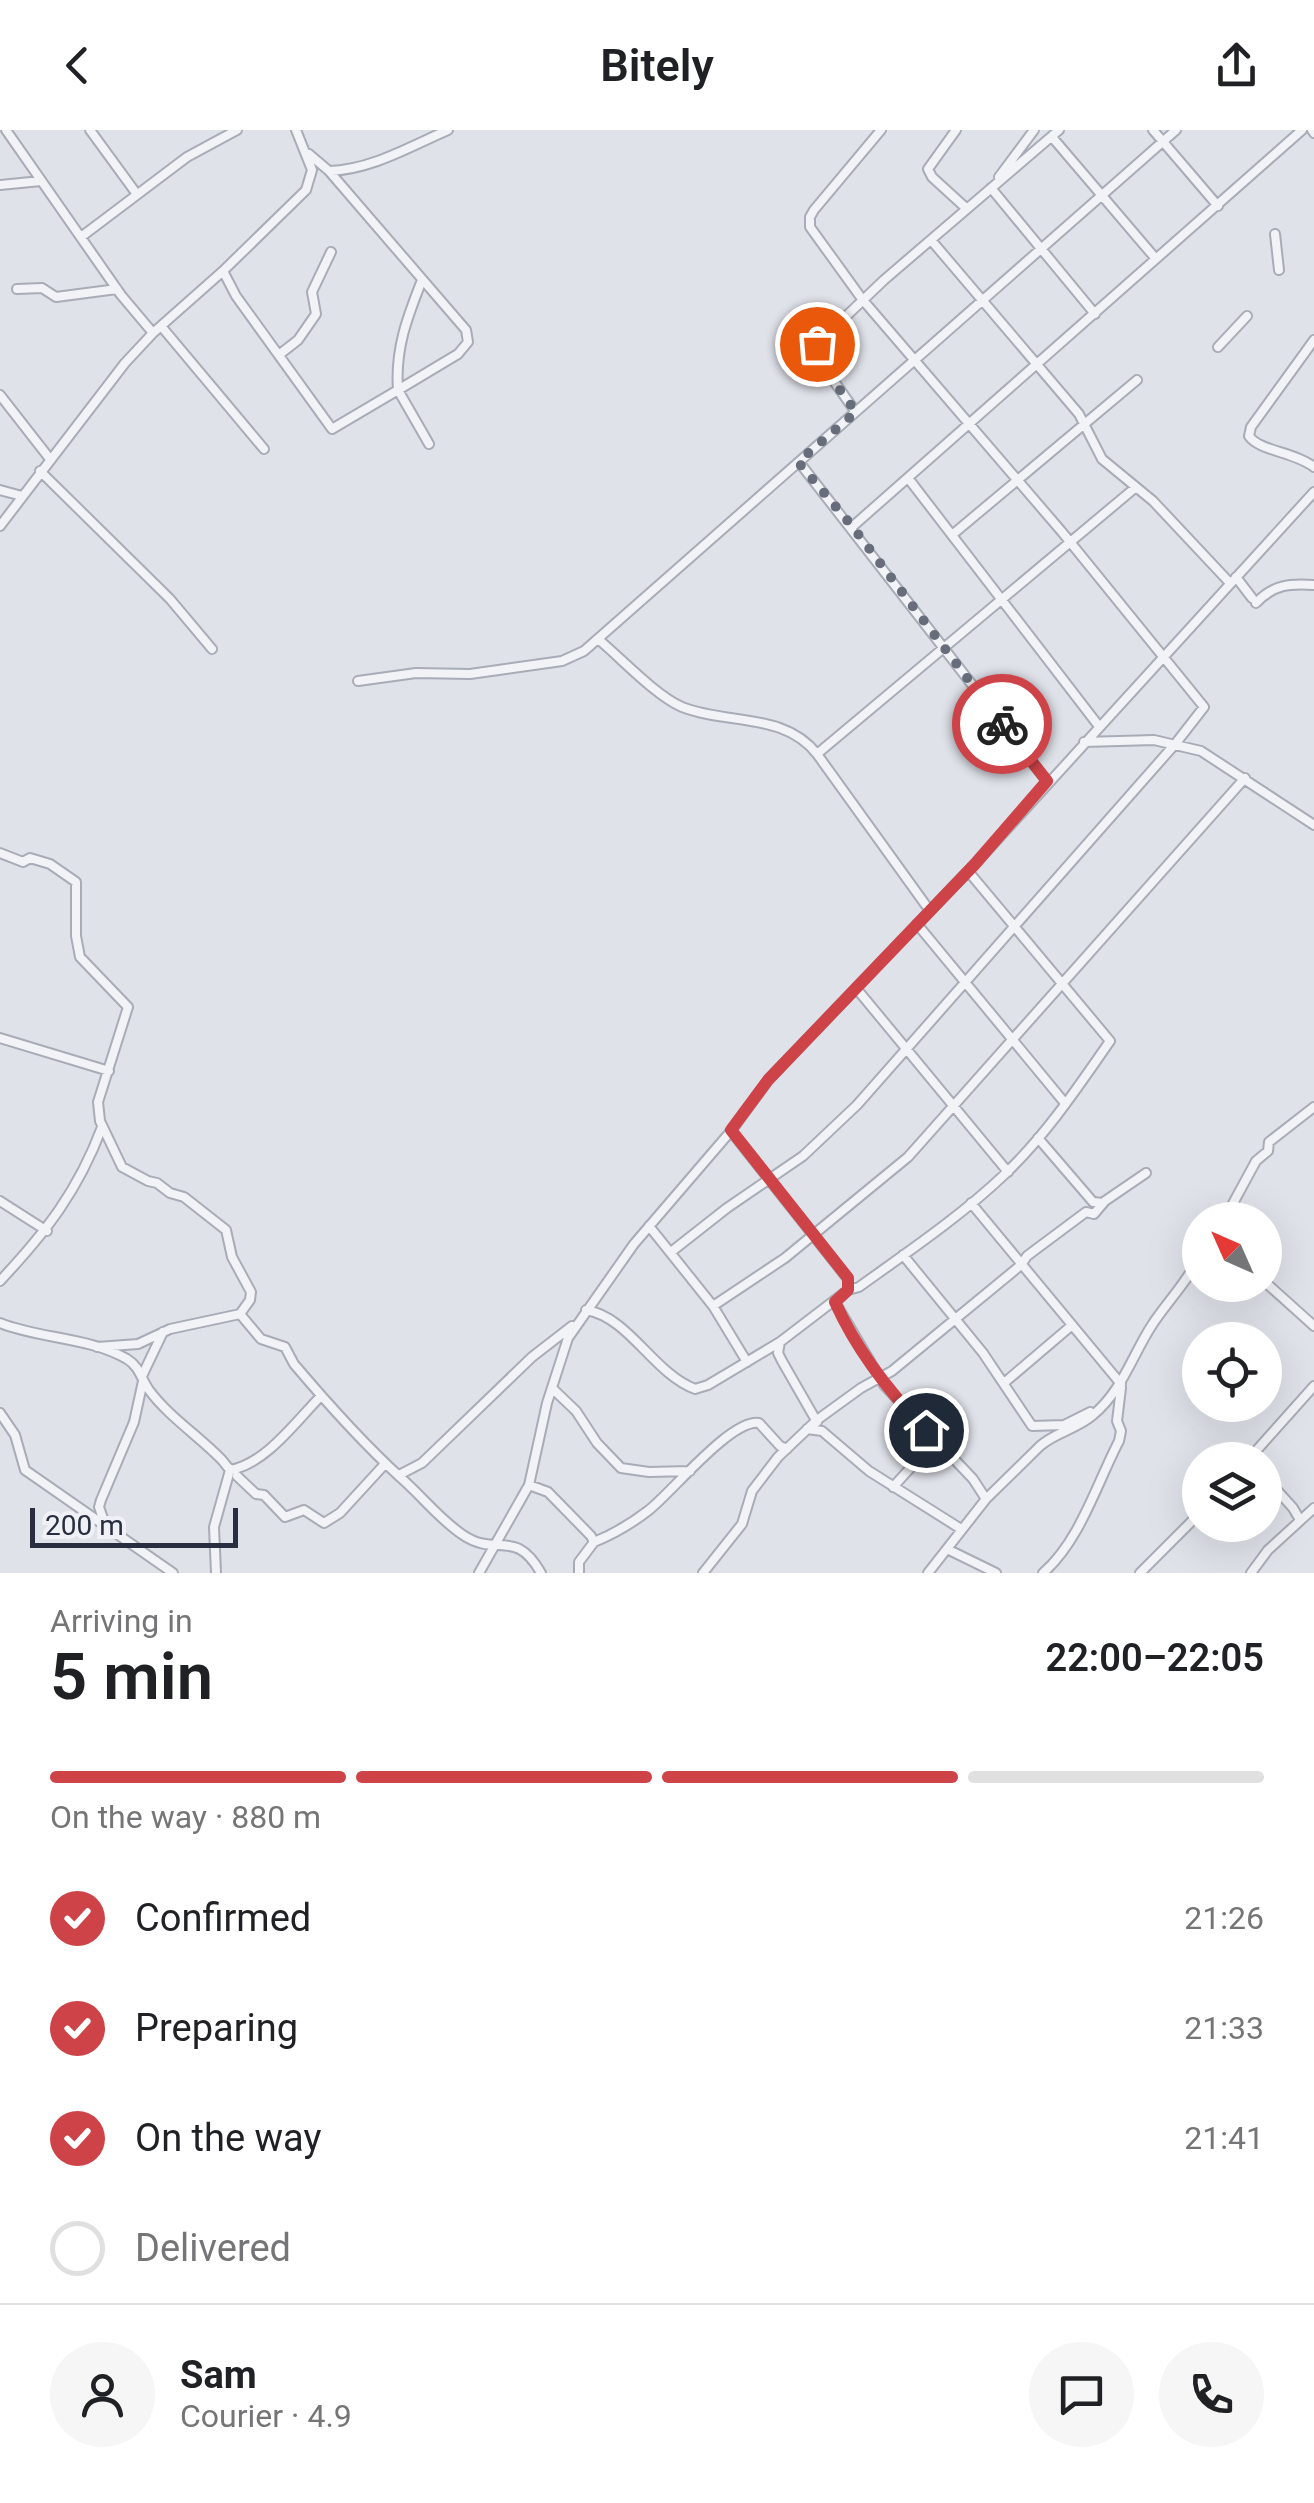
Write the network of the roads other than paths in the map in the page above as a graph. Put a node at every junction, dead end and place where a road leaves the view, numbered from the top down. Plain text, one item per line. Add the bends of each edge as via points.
1 (6, 130) edge
2 (90, 130) edge
3 (237, 130) edge
4 (296, 130) edge
5 (448, 130) edge
6 (881, 130) edge
7 (956, 130) edge
8 (1034, 130) edge
9 (1153, 130) edge
10 (1176, 130) edge
11 (1302, 130) edge
12 (1056, 133) edge
13 (1162, 142) junction
14 (309, 154) junction
15 (330, 171) junction
16 (41, 181) junction
17 (0, 185) edge
18 (990, 190) junction
19 (136, 194) junction
20 (1101, 196) junction
21 (1218, 206) junction
22 (967, 209) junction
23 (1274, 234) dead end
24 (81, 237) junction
25 (930, 240) junction
26 (1040, 248) junction
27 (331, 252) dead end
28 (1156, 259) junction
29 (1279, 270) dead end
30 (224, 271) junction
31 (422, 280) junction
32 (16, 289) dead end
33 (117, 289) junction
34 (862, 300) junction
35 (981, 301) junction
36 (1096, 314) junction
37 (1247, 316) dead end
38 (157, 329) junction
39 (1314, 340) edge
40 (1218, 347) dead end
41 (1311, 353) edge
42 (280, 354) junction
43 (915, 361) junction
44 (1037, 366) junction
45 (1137, 380) dead end
46 (398, 390) junction
47 (0, 396) edge
48 (856, 412) junction
49 (970, 424) junction
50 (1084, 425) junction
51 (429, 444) dead end
52 (264, 449) dead end
53 (50, 459) junction
54 (798, 462) junction
55 (1314, 468) edge
56 (40, 471) junction
57 (908, 478) junction
58 (1018, 481) junction
59 (1136, 486) junction
60 (0, 490) edge
61 (1314, 492) edge
62 (22, 496) junction
63 (0, 526) edge
64 (852, 526) junction
65 (952, 535) junction
66 (1069, 541) junction
67 (1233, 580) junction
68 (1314, 585) edge
69 (1002, 600) junction
70 (598, 639) junction
71 (942, 647) junction
72 (212, 650) dead end
73 (1164, 654) junction
74 (358, 682) dead end
75 (1098, 725) junction
76 (1084, 742) junction
77 (1176, 743) junction
78 (817, 754) junction
79 (1245, 778) junction
80 (1047, 781) junction
81 (1314, 825) edge
82 (0, 852) edge
83 (968, 871) junction
84 (930, 911) junction
85 (918, 924) junction
86 (1015, 925) junction
87 (965, 982) junction
88 (1062, 984) junction
89 (856, 988) junction
90 (0, 1038) edge
91 (1012, 1042) junction
92 (907, 1049) junction
93 (109, 1070) junction
94 (1064, 1102) junction
95 (954, 1107) junction
96 (1314, 1107) edge
97 (102, 1126) junction
98 (731, 1130) junction
99 (1038, 1138) junction
100 (1008, 1172) junction
101 (1146, 1173) dead end
102 (769, 1180) junction
103 (0, 1201) edge
104 (1234, 1202) edge
105 (970, 1204) junction
106 (1103, 1204) junction
107 (649, 1226) junction
108 (47, 1231) junction
109 (812, 1234) junction
110 (670, 1252) junction
111 (903, 1256) junction
112 (1021, 1265) junction
113 (0, 1282) edge
114 (1182, 1285) edge
115 (848, 1290) junction
116 (1282, 1297) edge
117 (835, 1302) junction
118 (713, 1306) junction
119 (586, 1310) junction
120 (240, 1314) junction
121 (954, 1317) junction
122 (0, 1323) edge
123 (576, 1323) junction
124 (1072, 1326) junction
125 (1314, 1326) edge
126 (162, 1332) junction
127 (780, 1342) junction
128 (97, 1347) junction
129 (747, 1362) junction
130 (142, 1378) junction
131 (879, 1378) junction
132 (1004, 1383) junction
133 (1122, 1384) junction
134 (1314, 1386) edge
135 (553, 1388) junction
136 (322, 1396) junction
137 (0, 1412) edge
138 (817, 1420) junction
139 (807, 1430) junction
140 (822, 1431) junction
141 (936, 1441) junction
142 (1264, 1442) edge
143 (787, 1449) junction
144 (384, 1465) junction
145 (690, 1470) junction
146 (234, 1473) junction
147 (399, 1476) junction
148 (530, 1485) junction
149 (893, 1486) junction
150 (1282, 1496) edge
151 (986, 1499) junction
152 (1314, 1508) edge
153 (1300, 1520) junction
154 (106, 1529) junction
155 (961, 1529) junction
156 (1182, 1531) edge
157 (594, 1542) junction
158 (480, 1545) junction
159 (495, 1546) junction
160 (948, 1549) junction
161 (482, 1570) edge
162 (172, 1573) edge
163 (216, 1573) edge
164 (541, 1573) edge
165 (579, 1573) edge
166 (703, 1573) edge
167 (928, 1573) edge
168 (996, 1573) edge
169 (1044, 1573) edge
170 (1140, 1573) edge
171 (1251, 1573) edge

1 - 16 street
2 - 19 street
3 - 19 street
4 - 14 street
5 - 15 street via 356,168
6 - 34 street via 810,217 813,232
7 - 22 street via 928,169
8 - 18 street
9 - 13 street
10 - 13 street
11 - 21 street
12 - 18 street
12 - 20 street
13 - 20 street
13 - 21 street
14 - 15 street
14 - 30 street via 306,190
15 - 31 street
16 - 17 street
16 - 24 street
18 - 22 street
18 - 26 street
19 - 24 street
20 - 26 street
20 - 28 street
21 - 28 street
22 - 25 street
23 - 29 street
24 - 33 street
25 - 34 street
25 - 35 street
26 - 35 street
26 - 36 street
27 - 42 street via 312,292 316,314
28 - 36 street
30 - 38 street
30 - 42 street
31 - 46 street via 401,334
31 - 46 street via 466,330 468,342
32 - 33 street via 42,288 56,297
33 - 38 street
34 - 43 street
34 - 48 street via 816,350
35 - 43 street
35 - 44 street
36 - 44 street
37 - 40 street
38 - 52 street via 205,375
38 - 53 street
39 - 41 street
41 - 55 street via 1249,436
42 - 46 street via 332,429
43 - 48 street
43 - 49 street
44 - 49 street
44 - 50 street
45 - 50 street
46 - 51 street
47 - 53 street
48 - 54 street
49 - 57 street
49 - 58 street
50 - 58 street
50 - 59 street via 1102,459
53 - 56 street
54 - 64 street
54 - 70 street
56 - 62 street
56 - 72 street via 170,598
57 - 64 street
57 - 65 street
58 - 65 street
58 - 66 street
59 - 66 street
59 - 67 street
60 - 62 street
61 - 67 street
62 - 63 street
64 - 71 street
65 - 69 street
66 - 69 street
66 - 73 street
67 - 68 street via 1254,600 1284,584
67 - 73 street
69 - 71 street
69 - 75 street
70 - 74 street via 562,661
70 - 78 street via 677,704 794,731
71 - 78 street
71 - 80 street
73 - 75 street
73 - 77 street via 1204,707
75 - 76 street
76 - 77 street
76 - 80 street
77 - 79 street
77 - 86 street
78 - 84 street
79 - 81 street
79 - 88 street
80 - 83 street
82 - 93 street via 50,864 76,882 80,957 128,1007
83 - 84 street
83 - 86 street
84 - 85 street
85 - 87 street
85 - 89 street
86 - 87 street
86 - 88 street
87 - 91 street
87 - 92 street
88 - 91 street
88 - 94 street via 1110,1040
89 - 92 street
89 - 98 street via 768,1080
90 - 93 street
91 - 94 street
91 - 95 street
92 - 95 street
92 - 102 street via 803,1156
93 - 97 street via 97,1109
94 - 99 street
95 - 100 street
95 - 109 street via 898,1167
96 - 104 street via 1270,1142
97 - 108 street
97 - 120 street via 122,1167 184,1196 226,1230 251,1292
98 - 102 street
98 - 107 street
99 - 100 street
99 - 106 street via 1093,1202
100 - 105 street
101 - 106 street
102 - 109 street
102 - 110 street
103 - 108 street
105 - 111 street
105 - 112 street
106 - 112 street
107 - 110 street
107 - 119 street
108 - 113 street
109 - 115 street via 848,1278
109 - 118 street
110 - 118 street
111 - 115 street
111 - 121 street
112 - 121 street
112 - 124 street
114 - 133 street
115 - 117 street
116 - 125 street
117 - 127 street
117 - 131 street
118 - 129 street
119 - 123 street
119 - 129 street via 619,1325 689,1387 701,1388
120 - 126 street
120 - 136 street via 261,1338 285,1347
121 - 131 street
121 - 132 street
122 - 128 street
123 - 135 street
123 - 147 street via 422,1463
124 - 132 street
124 - 133 street
126 - 128 street via 138,1344
126 - 130 street
127 - 129 street
127 - 138 street via 778,1353
128 - 130 street via 126,1358
130 - 146 street
130 - 154 street via 134,1422 99,1507
131 - 138 street
131 - 141 street
132 - 133 street via 1038,1428 1076,1421
133 - 151 street via 1076,1428 1044,1442
133 - 169 street via 1119,1441 1092,1502
134 - 142 street
135 - 145 street via 621,1468
135 - 148 street
136 - 144 street
136 - 146 street
137 - 154 street via 25,1470
138 - 139 street
138 - 140 street
139 - 140 street
139 - 143 street
140 - 149 street
141 - 149 street
141 - 151 street
143 - 145 street via 749,1422
143 - 166 street via 757,1481 742,1524
144 - 146 street via 324,1524 304,1510 285,1517
144 - 147 street
145 - 157 street via 622,1530
146 - 163 street via 214,1527
147 - 158 street
148 - 157 street via 548,1492
148 - 159 street
149 - 155 street
150 - 153 street
151 - 155 street
152 - 153 street
153 - 171 street
154 - 162 street
155 - 160 street
156 - 170 street
157 - 165 street
158 - 159 street
158 - 161 street
159 - 161 street
159 - 164 street via 516,1546
160 - 167 street
160 - 168 street

